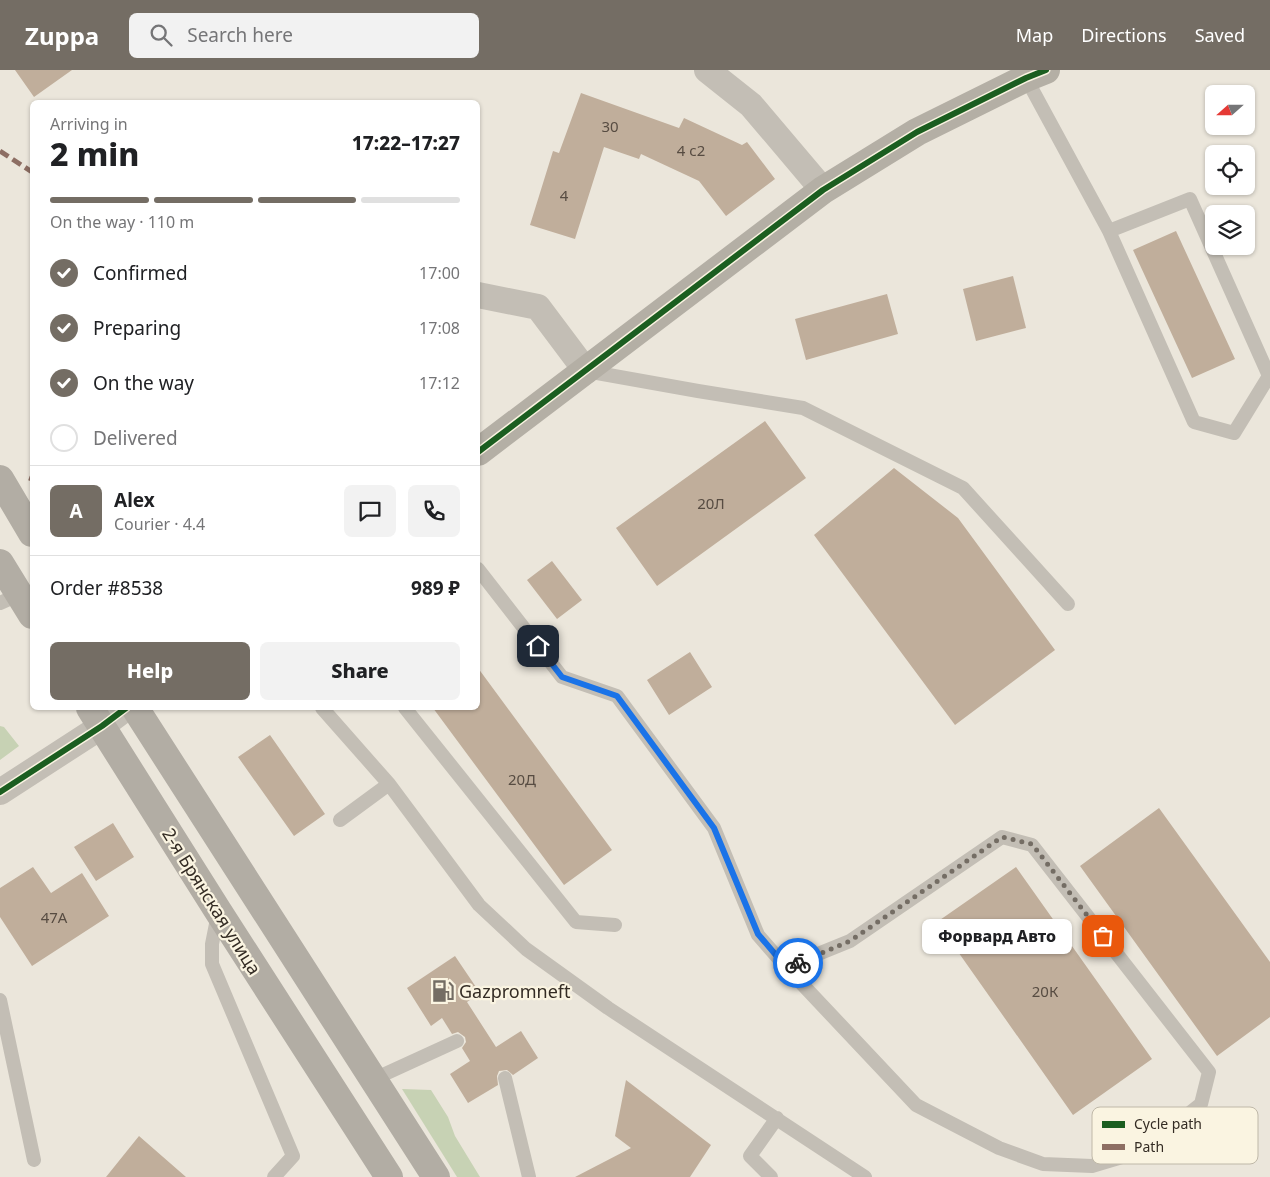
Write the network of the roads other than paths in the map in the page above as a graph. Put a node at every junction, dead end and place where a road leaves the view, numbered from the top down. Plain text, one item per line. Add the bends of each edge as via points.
1 (707, 70) edge
2 (1036, 74) edge
3 (823, 190) junction
4 (1109, 231) junction
5 (480, 295) edge
6 (586, 371) junction
7 (480, 450) edge
8 (0, 479) edge
9 (30, 530) edge
10 (0, 563) edge
11 (480, 572) edge
12 (17, 604) edge
13 (1068, 604) dead end
14 (119, 710) edge
15 (136, 710) edge
16 (324, 710) edge
17 (407, 710) edge
18 (96, 717) edge
19 (388, 784) junction
20 (0, 792) edge
21 (340, 820) dead end
22 (218, 911) junction
23 (615, 925) dead end
24 (786, 967) junction
25 (0, 1000) edge
26 (457, 1041) dead end
27 (505, 1078) dead end
28 (374, 1079) junction
29 (1197, 1107) edge
30 (777, 1118) junction
31 (34, 1160) dead end
32 (1099, 1164) edge
33 (274, 1177) edge
34 (390, 1177) edge
35 (436, 1177) edge
36 (529, 1177) edge
37 (771, 1177) edge
38 (865, 1177) edge

1 - 3 street via 751,104
2 - 3 street via 917,132
2 - 4 lane
3 - 6 street
4 - 4 lane via 1194,422 1234,432 1269,376 1190,199
5 - 6 street via 538,307
6 - 7 street
6 - 13 lane via 803,408 963,488
8 - 9 main road
10 - 12 main road
11 - 24 lane via 562,677 617,696 714,828 758,934
14 - 18 street
15 - 28 main road
16 - 19 lane
17 - 23 lane via 576,922
18 - 20 street
18 - 22 main road, 2-я Брянская улица
19 - 21 lane
19 - 30 lane via 479,905 526,949 608,1008
22 - 33 lane via 212,964 293,1156
22 - 34 main road, 2-я Брянская улица
24 - 29 lane via 850,941 1002,837 1032,844 1208,1072 1201,1104
24 - 32 lane via 916,1105 999,1148 1043,1164
25 - 31 lane
26 - 28 lane
27 - 36 lane
28 - 35 main road
30 - 37 lane via 750,1156
30 - 38 lane

